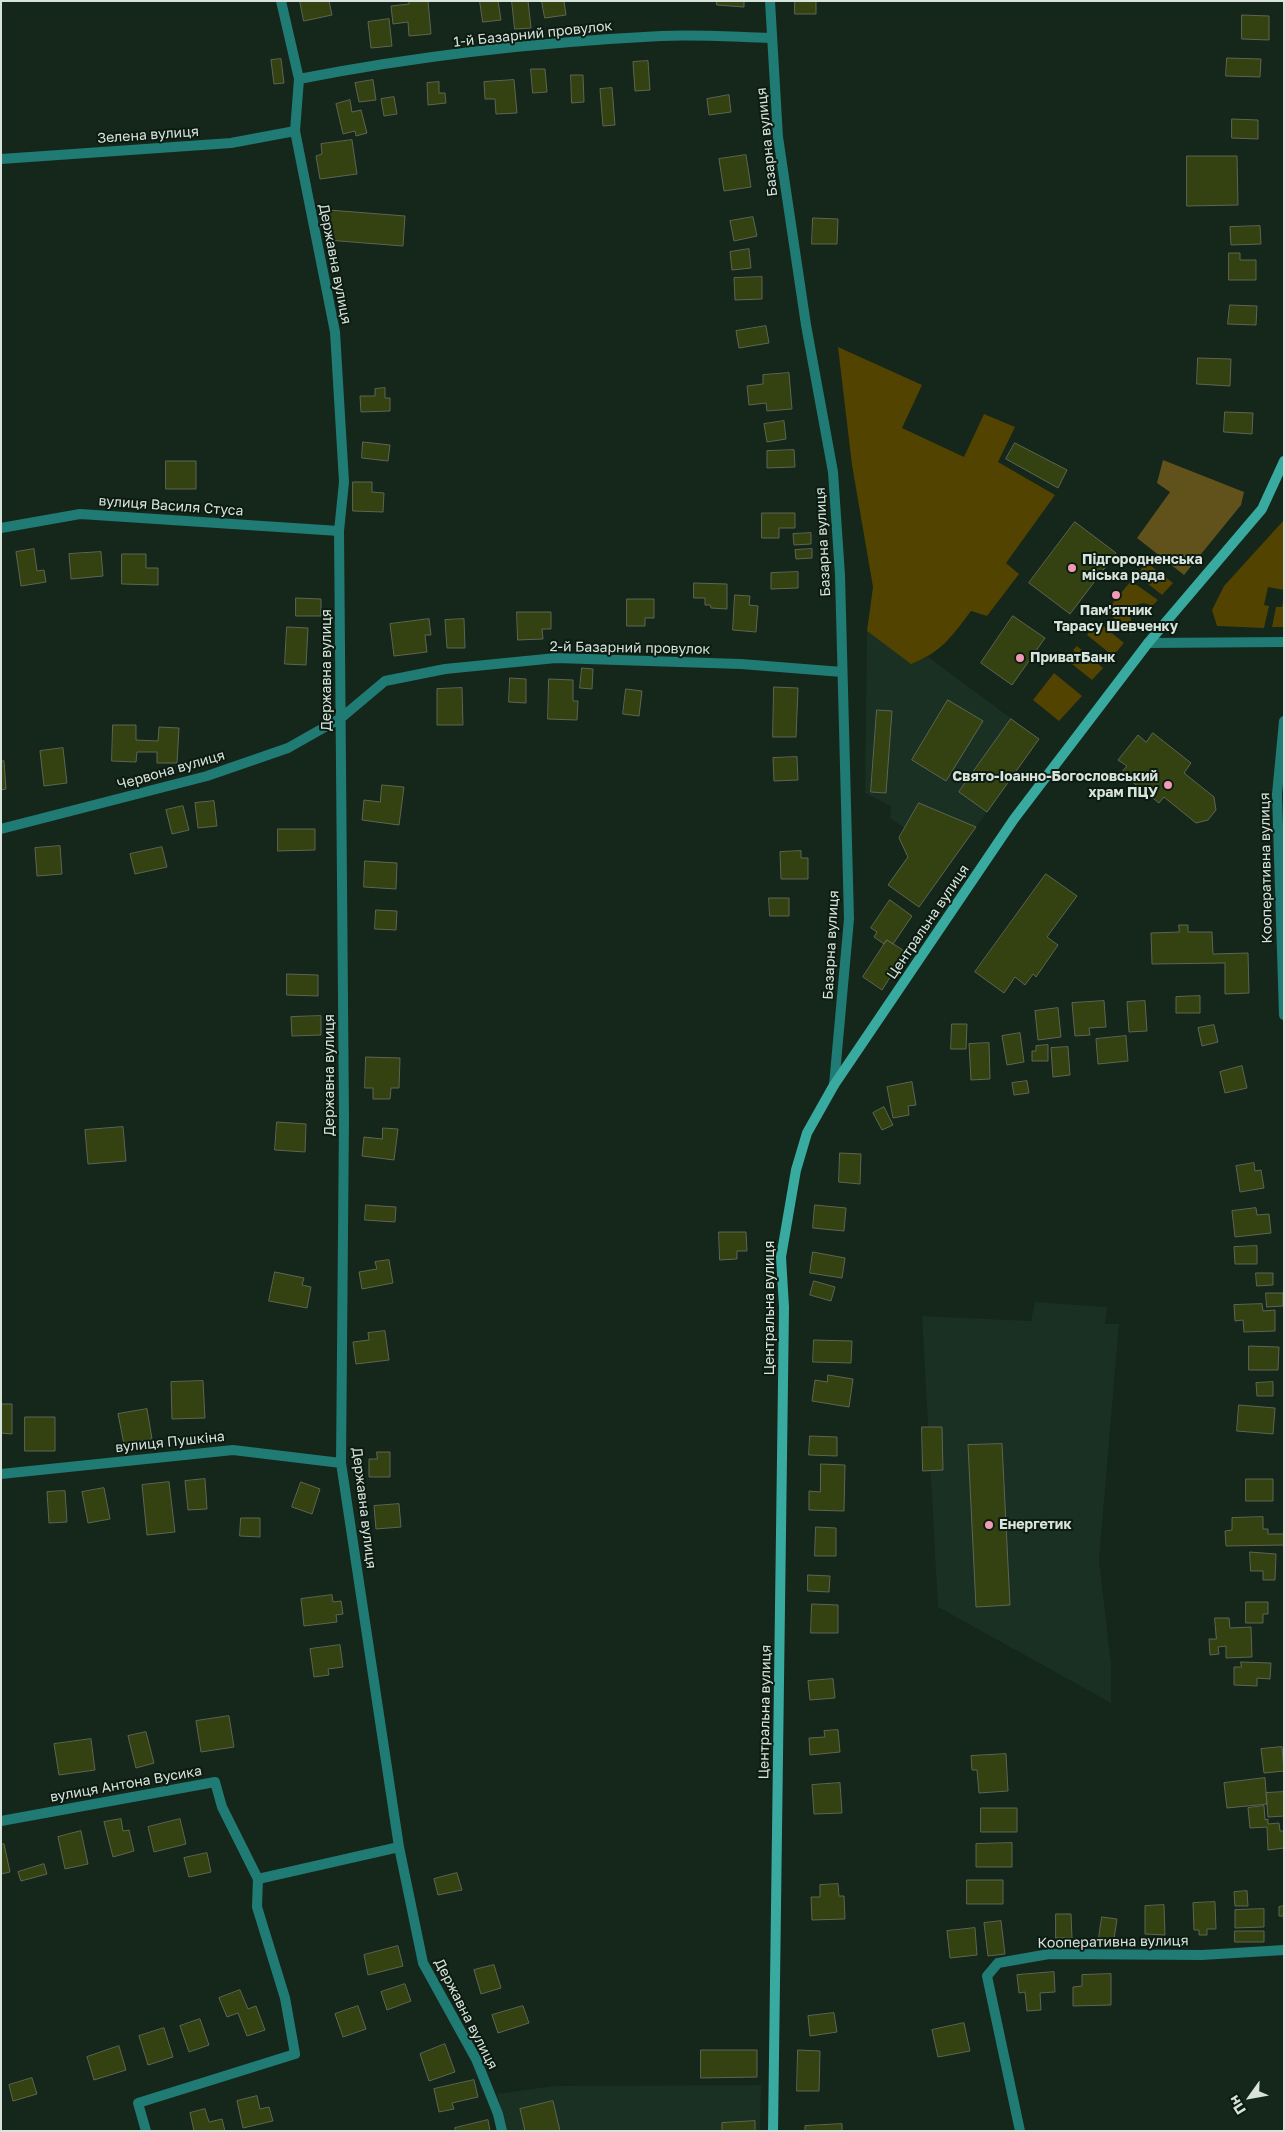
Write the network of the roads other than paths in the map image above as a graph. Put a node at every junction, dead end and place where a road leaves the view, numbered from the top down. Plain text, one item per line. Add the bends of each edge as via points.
1 (281, 1) edge
2 (770, 1) edge
3 (771, 38) junction
4 (299, 79) junction
5 (295, 131) junction
6 (1, 159) edge
7 (1284, 462) edge
8 (1, 528) edge
9 (339, 531) junction
10 (1284, 642) edge
11 (1148, 643) junction
12 (842, 672) junction
13 (341, 718) junction
14 (1284, 721) edge
15 (1, 830) edge
16 (1284, 1015) edge
17 (834, 1085) junction
18 (341, 1463) junction
19 (1, 1474) edge
20 (1, 1821) edge
21 (399, 1847) junction
22 (258, 1879) junction
23 (1284, 1950) edge
24 (146, 2131) edge
25 (502, 2131) edge
26 (773, 2131) edge
27 (1020, 2131) edge

1 - 4 street, Державна вулиця
2 - 3 street, Базарна вулиця
3 - 4 street, 1-й Базарний провулок via 662,36 566,43 416,60
3 - 12 street, Базарна вулиця via 780,146 806,325 833,472
4 - 5 street, Державна вулиця
5 - 6 street, Зелена вулиця via 230,143
5 - 9 street, Державна вулиця via 335,332 344,482
7 - 11 main road, Центральна вулиця via 1262,509
8 - 9 street, вулиця Василя Стуса via 80,514
9 - 13 street, Державна вулиця
10 - 11 street
11 - 17 main road, Центральна вулиця via 1014,819
12 - 13 street, 2-й Базарний провулок via 741,664 556,658 445,669 385,681
12 - 17 street, Базарна вулиця via 849,919
13 - 15 street, Червона вулиця via 288,748 207,776
13 - 18 street, Державна вулиця via 344,1118
14 - 16 street, Кооперативна вулиця via 1277,794
17 - 26 main road, Центральна вулиця via 807,1133 787,1212 781,1257 784,1307
18 - 19 street, вулиця Пушкіна via 233,1450
18 - 21 street, Державна вулиця
20 - 22 street, вулиця Антона Вусика via 215,1782 222,1807
21 - 22 street
21 - 25 street, Державна вулиця via 423,1963 476,2059
22 - 24 street via 256,1907 286,1998 295,2054 138,2103
23 - 27 street, Кооперативна вулиця via 1202,1954 1049,1954 998,1963 986,1976

